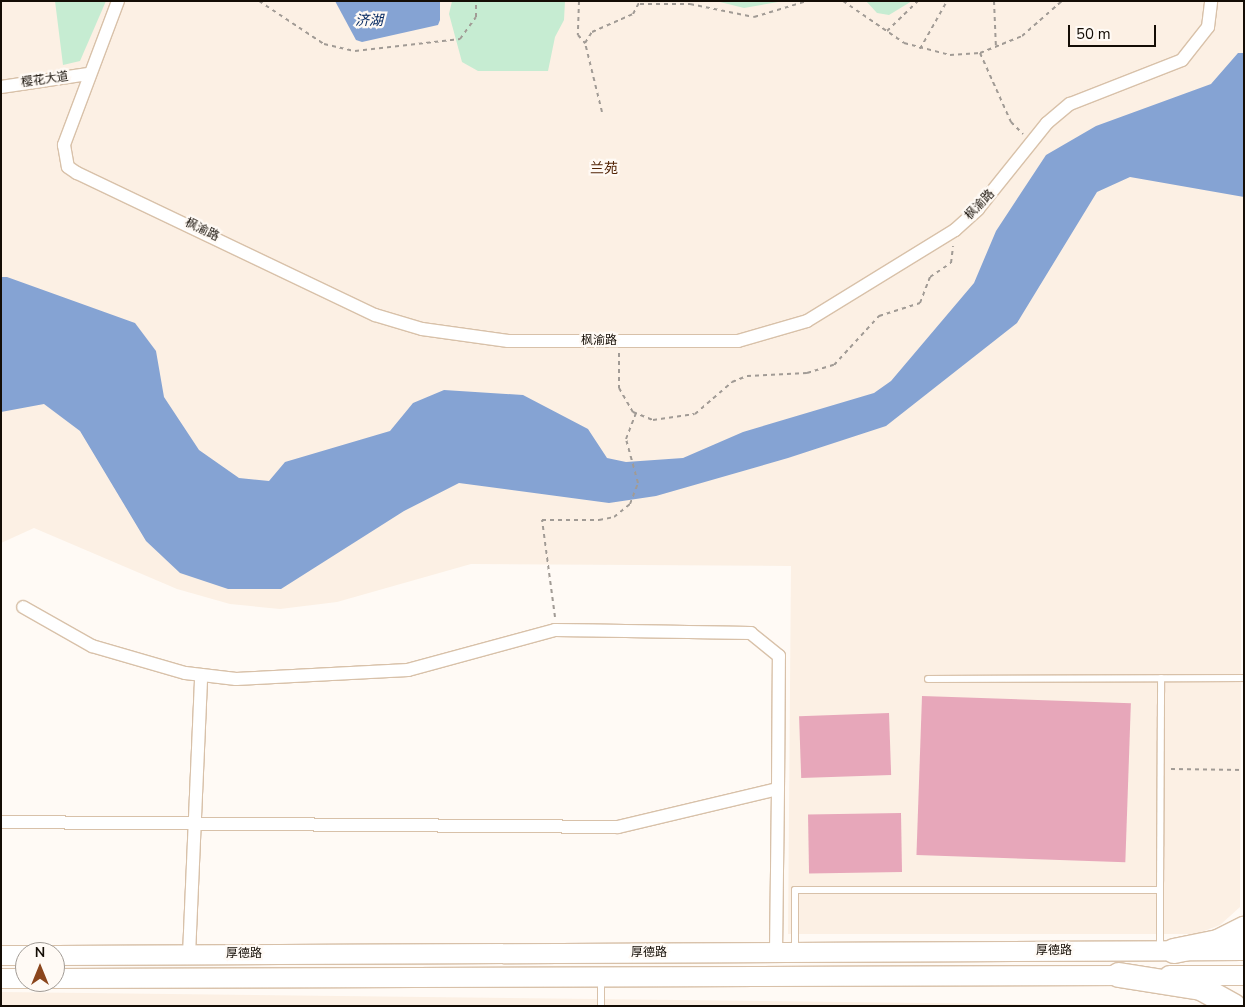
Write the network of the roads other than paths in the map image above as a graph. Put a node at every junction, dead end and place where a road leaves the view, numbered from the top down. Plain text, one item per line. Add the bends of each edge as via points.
1 (118, 1) edge
2 (1211, 1) edge
3 (88, 74) junction
4 (1, 87) edge
5 (23, 607) dead end
6 (202, 675) junction
7 (1161, 678) junction
8 (1244, 678) edge
9 (928, 679) dead end
10 (778, 789) junction
11 (196, 820) junction
12 (1, 822) edge
13 (1160, 890) junction
14 (1244, 929) edge
15 (1167, 950) junction
16 (1244, 950) edge
17 (785, 953) junction
18 (1, 955) edge
19 (15, 955) edge
20 (65, 955) edge
21 (189, 955) junction
22 (601, 975) junction
23 (1119, 975) junction
24 (1244, 975) edge
25 (1, 978) edge
26 (15, 978) edge
27 (65, 978) edge
28 (600, 1006) edge
29 (1233, 1006) edge

1 - 3 street, 枫渝路
2 - 3 street, 枫渝路 via 1208,27 1182,60 1070,104 1033,141 978,209 955,230 807,321 775,333 738,341 466,338 375,315 68,167 64,145
3 - 4 street, 樱花大道
5 - 6 street via 92,646
6 - 10 street via 236,679 408,670 556,630 751,632 779,656
6 - 11 street
7 - 8 lane
7 - 9 lane
7 - 13 lane
10 - 11 street via 618,827
10 - 17 street
11 - 12 street
11 - 21 street
13 - 15 lane
13 - 17 lane via 795,890
14 - 15 highway via 1218,942
15 - 16 main road, 厚德路
15 - 17 main road, 厚德路
17 - 21 main road, 厚德路
18 - 19 main road
20 - 21 main road, 厚德路
22 - 23 main road, 厚德路
22 - 27 main road, 厚德路
22 - 28 lane
23 - 24 main road, 厚德路
23 - 29 highway via 1201,988
25 - 26 main road

